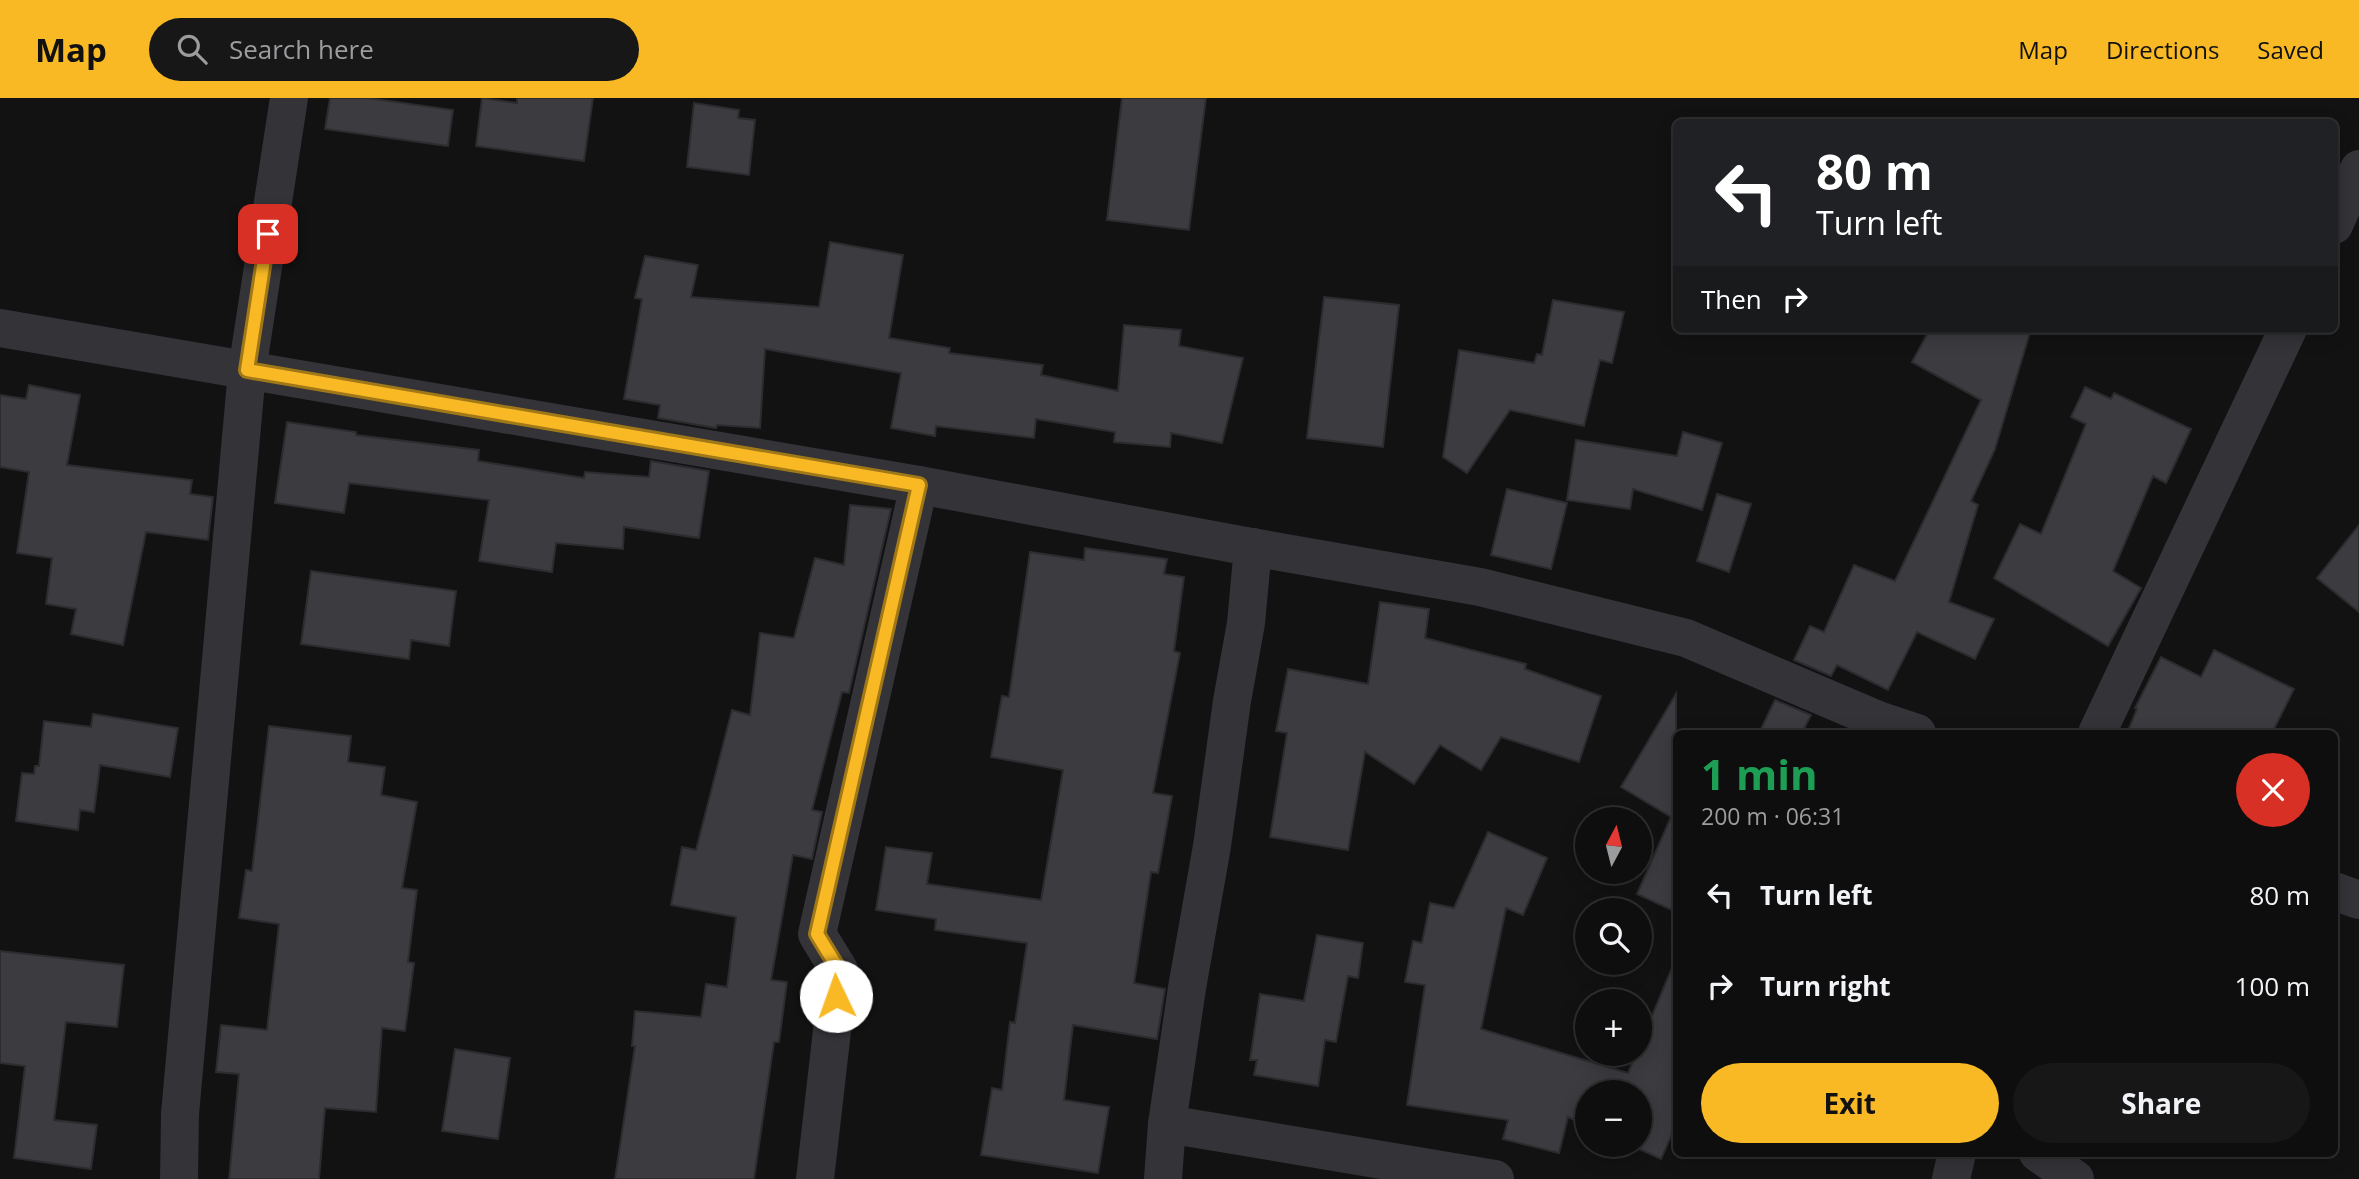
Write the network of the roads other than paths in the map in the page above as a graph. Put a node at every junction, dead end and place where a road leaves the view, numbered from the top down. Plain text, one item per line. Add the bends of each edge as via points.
1 (289, 98) edge
2 (2359, 169) edge
3 (2338, 216) edge
4 (0, 328) edge
5 (2286, 333) edge
6 (247, 370) junction
7 (919, 485) junction
8 (1253, 547) junction
9 (1908, 730) edge
10 (2098, 730) edge
11 (2338, 892) edge
12 (2359, 900) edge
13 (1167, 1124) junction
14 (1956, 1157) edge
15 (2044, 1157) edge
16 (179, 1179) edge
17 (814, 1179) edge
18 (1163, 1179) edge
19 (1495, 1179) edge
20 (1951, 1179) edge
21 (2075, 1179) edge

1 - 6 street
2 - 3 street
4 - 6 street
5 - 10 street
6 - 7 street
6 - 16 street via 180,1114
7 - 8 street
7 - 17 street via 817,934 839,970
8 - 9 street via 1480,587 1686,638
8 - 13 street via 1247,623
11 - 12 street
13 - 18 street
13 - 19 street
14 - 20 street
15 - 21 street

